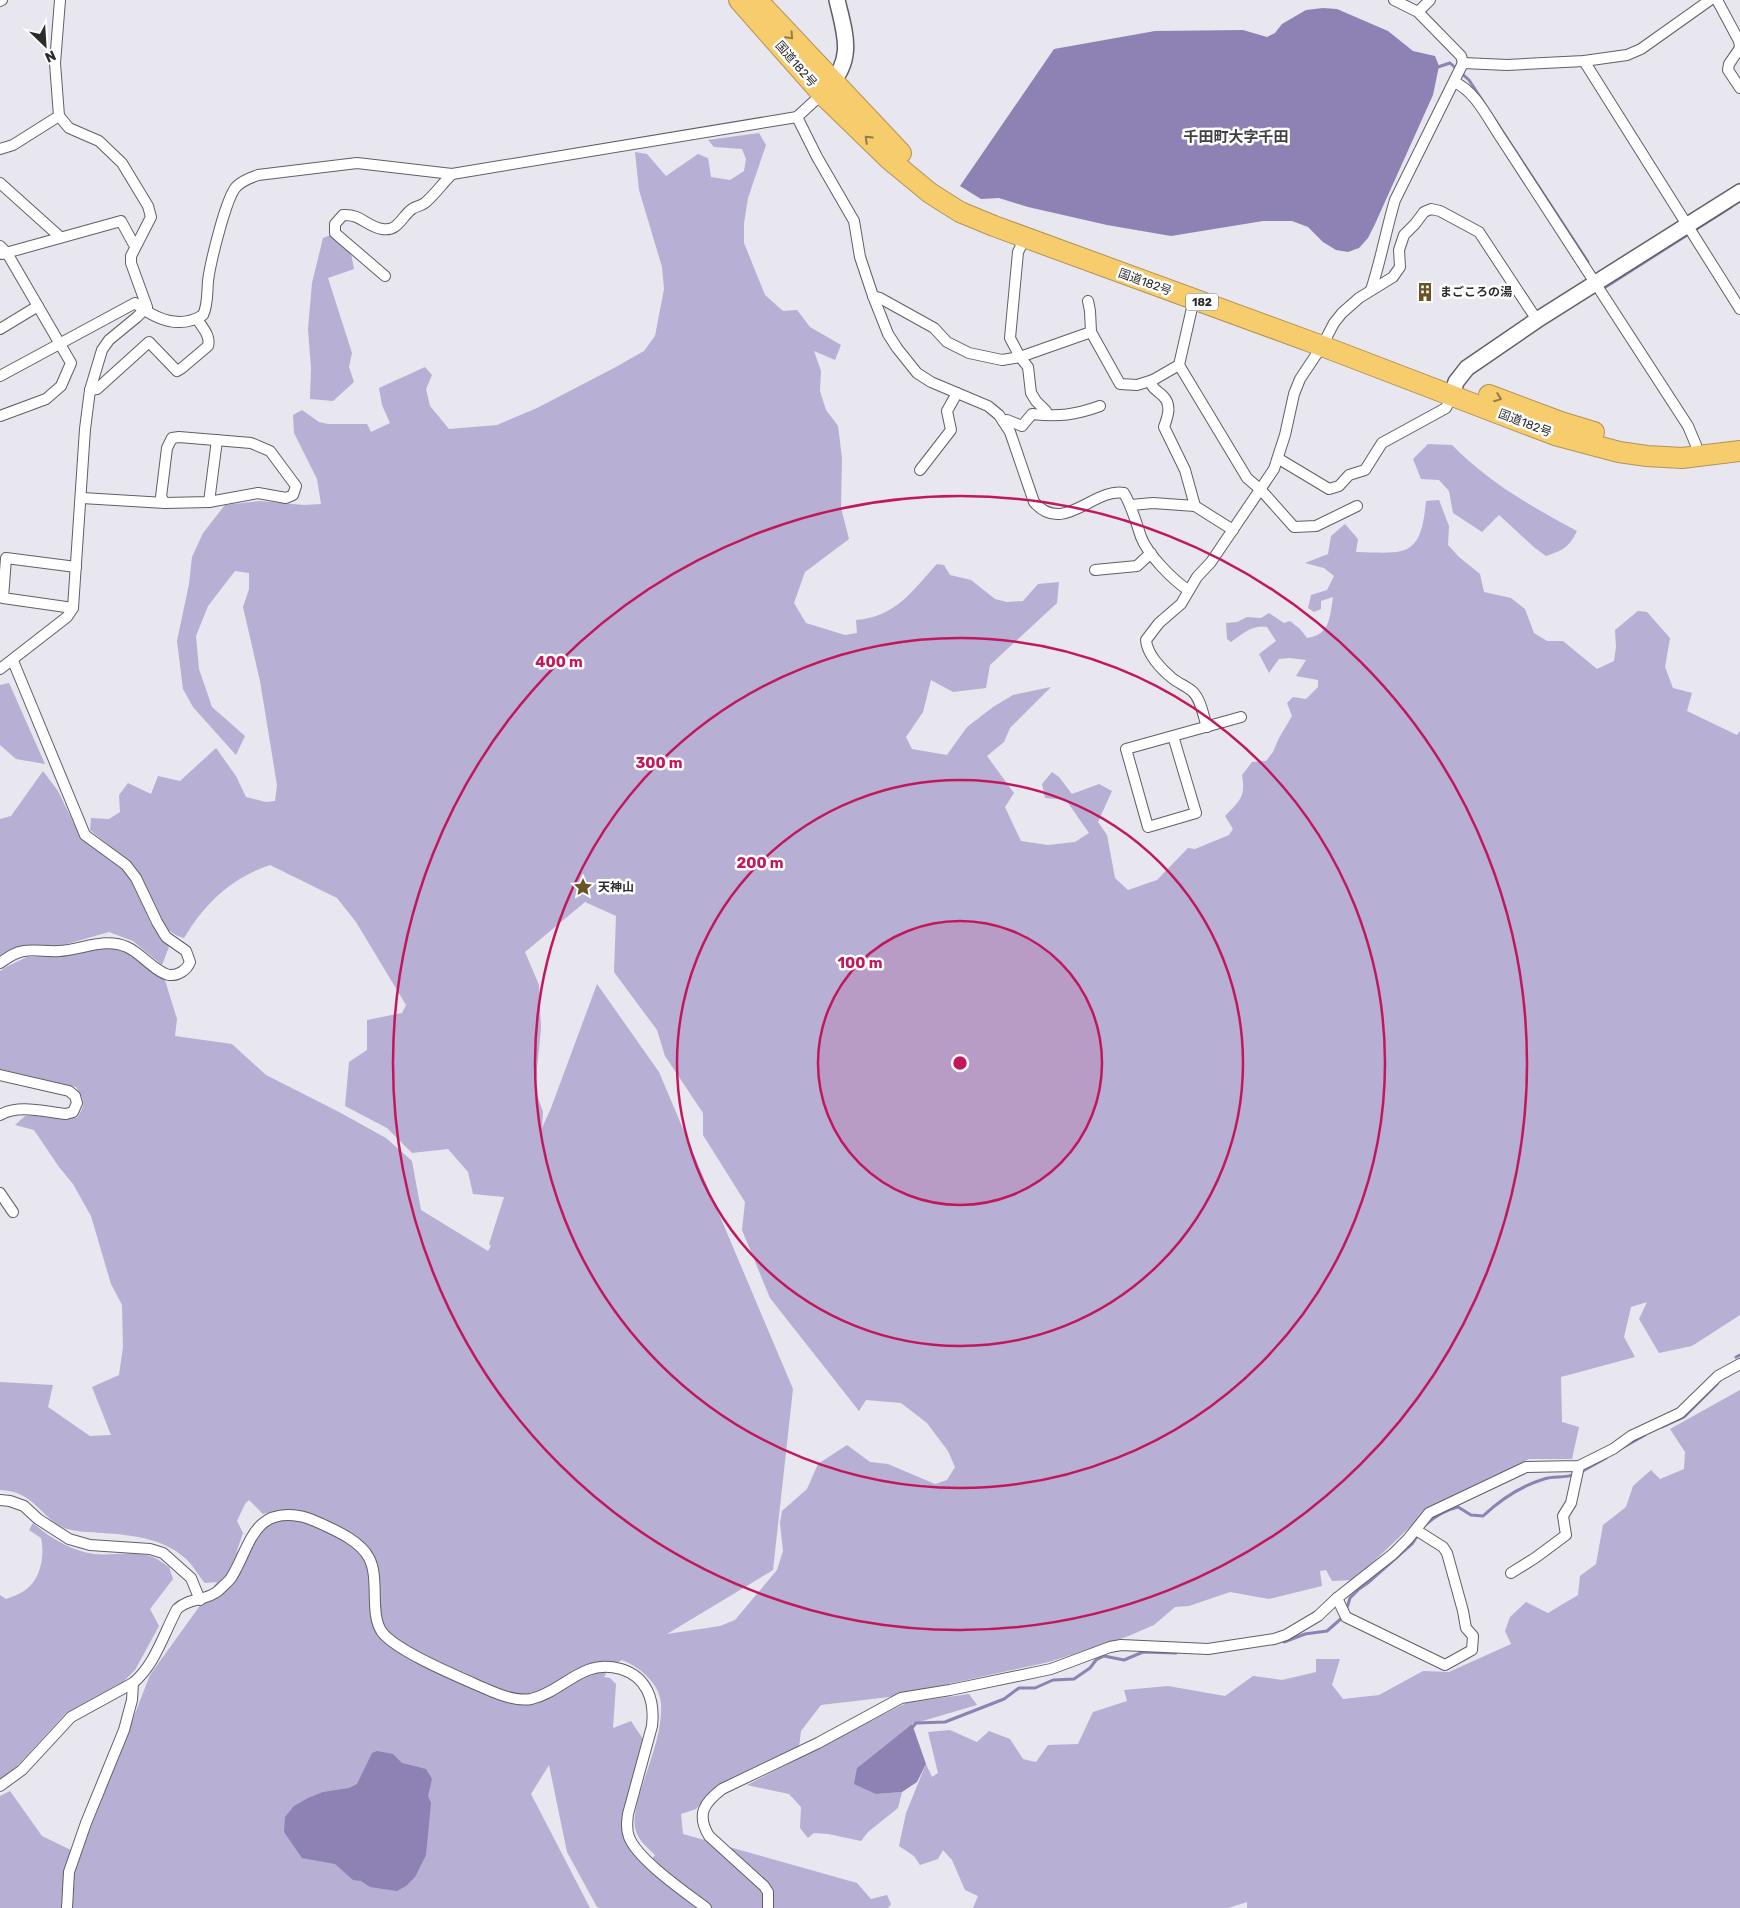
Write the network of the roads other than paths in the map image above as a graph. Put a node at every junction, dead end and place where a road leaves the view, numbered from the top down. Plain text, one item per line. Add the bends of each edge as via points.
1 (60, 0) edge
2 (739, 0) edge
3 (756, 0) edge
4 (837, 0) edge
5 (1394, 0) edge
6 (1430, 0) edge
7 (1710, 0) edge
8 (1717, 0) edge
9 (1418, 12) junction
10 (1740, 48) edge
11 (1584, 61) junction
12 (1458, 72) junction
13 (828, 88) junction
14 (1740, 88) edge
15 (58, 116) junction
16 (797, 117) junction
17 (0, 149) edge
18 (452, 174) junction
19 (0, 183) edge
20 (1740, 192) edge
21 (1690, 230) junction
22 (59, 238) junction
23 (1025, 238) junction
24 (136, 245) junction
25 (2, 251) edge
26 (385, 276) dead end
27 (1596, 283) junction
28 (1371, 290) junction
29 (873, 296) junction
30 (1194, 299) junction
31 (1088, 301) dead end
32 (38, 306) junction
33 (1740, 309) edge
34 (145, 311) junction
35 (197, 319) junction
36 (1537, 320) junction
37 (0, 329) edge
38 (1091, 332) junction
39 (1325, 341) junction
40 (60, 344) junction
41 (1020, 357) junction
42 (1179, 365) junction
43 (0, 376) edge
44 (1153, 380) junction
45 (1454, 389) junction
46 (90, 390) junction
47 (957, 393) junction
48 (1100, 406) dead end
49 (1046, 415) junction
50 (0, 416) edge
51 (1003, 421) junction
52 (1740, 439) edge
53 (217, 440) junction
54 (1696, 445) junction
55 (1740, 451) edge
56 (1279, 459) junction
57 (920, 470) dead end
58 (1261, 490) junction
59 (82, 498) junction
60 (209, 502) junction
61 (165, 503) junction
62 (1131, 505) junction
63 (1195, 506) junction
64 (1357, 506) dead end
65 (1233, 530) junction
66 (1151, 553) junction
67 (76, 567) junction
68 (1095, 570) dead end
69 (1188, 590) junction
70 (73, 608) junction
71 (13, 661) junction
72 (0, 669) edge
73 (1242, 717) dead end
74 (1207, 726) junction
75 (1173, 736) junction
76 (0, 963) edge
77 (0, 1076) edge
78 (0, 1115) edge
79 (0, 1193) edge
80 (13, 1212) dead end
81 (1740, 1364) edge
82 (1579, 1466) junction
83 (0, 1500) edge
84 (1416, 1530) junction
85 (1511, 1573) dead end
86 (1337, 1598) junction
87 (200, 1600) junction
88 (134, 1683) junction
89 (0, 1786) edge
90 (67, 1908) edge
91 (706, 1908) edge
92 (768, 1908) edge

1 - 15 street via 55,64
2 - 13 highway, 国道182号 / 182
3 -> 13 highway, 国道182号 / 182
4 - 13 street via 846,46 842,69
5 - 9 street
6 - 9 street
7 - 11 street via 1635,52
8 - 10 street
9 - 12 street via 1461,56
10 - 14 street via 1728,70
11 - 12 street via 1507,65
11 - 21 street
12 - 27 street via 1463,86
12 - 28 street via 1395,200
13 - 16 street
23 -> 13 highway, 国道182号 / 182 via 960,212 930,193 890,160
13 - 39 highway, 国道182号 / 182 via 937,184 965,200
15 - 17 street via 13,145
15 - 24 street via 69,128 99,141 128,170 148,206 150,217
16 - 18 street
16 - 29 street via 854,222 860,257
18 - 26 street via 424,204 411,210 400,223 389,229 370,225 354,214 343,215 335,224 335,233
18 - 35 street via 357,163 258,176 243,181 226,205 208,279 206,310
19 - 22 street
20 - 21 street
21 - 27 street
21 - 33 street
22 - 24 street via 121,221
22 - 25 street
23 - 30 highway, 国道182号 / 182
23 - 41 street via 1018,252 1010,338
24 - 34 street via 131,263 145,299
25 - 32 street
27 - 36 street
27 - 54 street via 1688,426
28 - 36 street via 1392,277 1400,267 1399,250 1404,235 1424,212 1431,209 1479,232
28 - 39 street via 1342,313
29 - 41 street via 934,328 947,342 969,353 1002,360
29 - 47 street via 888,334 906,362 931,382
30 - 39 highway, 国道182号 / 182
30 - 42 street
31 - 38 street
32 - 37 street
32 - 40 street
34 - 35 street via 162,320
34 - 40 street via 135,303
34 - 46 street via 109,340 102,350
35 - 46 street via 210,342 182,368 177,371 149,342 97,389
36 - 45 street via 1467,368
38 - 41 street
38 - 44 street via 1120,384 1137,385
39 - 45 highway, 国道182号 / 182
39 - 56 street via 1294,394
40 - 43 street
40 - 50 street via 71,363 61,386 46,399
41 - 49 street via 1028,367 1031,393
42 - 44 street
42 - 58 street via 1237,464
44 - 63 street via 1153,389 1165,397 1170,410 1164,427 1185,470
45 -> 54 highway, 国道182号 / 182 via 1622,441 1648,445
45 - 55 highway, 国道182号 / 182 via 1555,435 1618,452 1682,458
45 - 56 street via 1446,408 1382,444 1365,470 1349,475 1340,486 1329,488
46 - 59 street
47 - 51 street via 988,406
47 - 57 street via 947,412 950,430
48 - 49 street via 1079,414
49 - 51 street via 1032,414 1022,426
51 - 62 street via 1010,432 1034,502 1040,509 1050,514 1064,513 1117,492 1124,493
52 - 54 highway, 国道182号 / 182
53 - 60 street
53 - 60 street via 250,442 270,451 296,486 293,495 286,498 258,493
53 - 61 street via 172,438 167,448 161,496
56 - 58 street
58 - 64 street via 1294,526 1316,526
58 - 65 street
59 - 61 street
59 - 67 street
60 - 61 street
62 - 63 street via 1153,502
62 - 66 street via 1142,540
63 - 65 street
65 - 69 street
66 - 68 street via 1137,566
66 - 69 street
67 - 70 street
67 - 70 street via 6,558 3,598
69 - 74 street via 1181,604 1159,623 1146,640 1147,648 1172,678 1193,692
70 - 71 street via 67,617
71 - 72 street
71 - 76 street via 85,835 126,866 136,878 156,922 166,937 186,951 190,962 183,972 168,974 138,952 108,942 60,951 24,950
73 - 74 street
74 - 75 street
75 - 75 street via 1126,749 1148,827 1196,814
77 - 78 street via 69,1091 78,1103 72,1112 66,1114 17,1109
79 - 80 street
81 - 82 street via 1718,1376 1680,1413
82 - 84 street via 1536,1466 1516,1471 1429,1513
82 - 85 street via 1570,1503 1563,1516 1566,1535
83 - 87 street via 24,1506 69,1539 90,1545 150,1549 163,1554 191,1578
84 - 86 street via 1393,1554
84 - 86 street via 1447,1553 1466,1628 1474,1636 1472,1650 1445,1665 1346,1617
86 - 92 street via 1318,1616 1274,1639 1208,1649 1121,1645 1051,1668 901,1698 730,1785 711,1797 704,1806 704,1826 709,1836 764,1886 768,1892
87 - 88 street via 184,1602 177,1609 145,1671
87 - 91 street via 216,1593 230,1578 256,1529 265,1521 289,1515 301,1516 333,1529 368,1555 378,1623 381,1631 400,1648 508,1697 528,1699 544,1696 589,1669 614,1667 630,1672 644,1684 654,1714 628,1814 628,1835 652,1865
88 - 89 street via 71,1717 22,1770
88 - 90 street via 124,1730 69,1872

